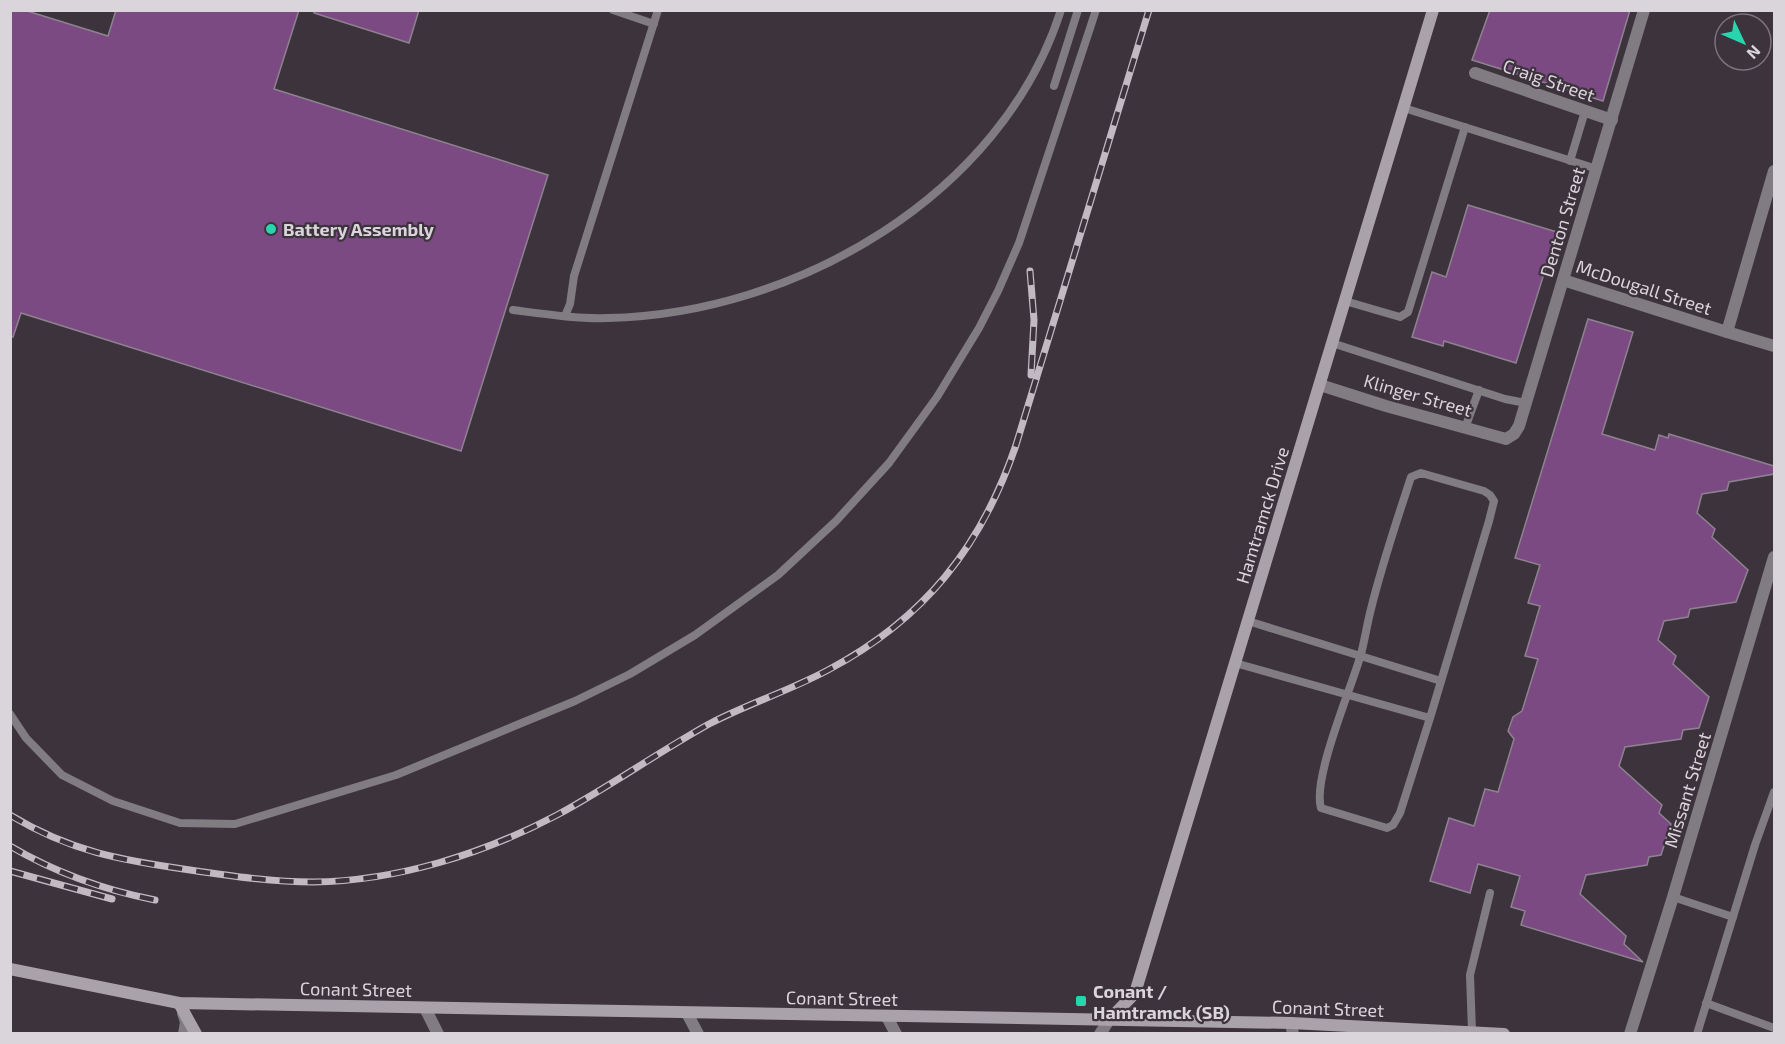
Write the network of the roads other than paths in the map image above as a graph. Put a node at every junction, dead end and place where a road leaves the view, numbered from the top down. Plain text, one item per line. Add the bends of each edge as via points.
1 (613, 10) edge
2 (658, 10) edge
3 (1061, 10) edge
4 (1078, 10) edge
5 (1096, 10) edge
6 (1433, 10) edge
7 (1644, 10) edge
8 (654, 24) junction
9 (1475, 73) dead end
10 (1054, 86) dead end
11 (1404, 108) junction
12 (1585, 111) junction
13 (1612, 120) junction
14 (1465, 127) junction
15 (1570, 161) junction
16 (1597, 169) junction
17 (1774, 171) edge
18 (1563, 280) junction
19 (1345, 301) junction
20 (513, 309) dead end
21 (565, 316) junction
22 (1727, 332) junction
23 (1332, 343) junction
24 (1774, 346) edge
25 (1320, 385) junction
26 (1479, 390) junction
27 (1526, 404) junction
28 (1465, 428) junction
29 (1506, 439) joint
30 (1774, 557) edge
31 (1248, 621) junction
32 (1361, 656) junction
33 (1235, 663) junction
34 (1442, 681) junction
35 (1348, 695) junction
36 (10, 714) edge
37 (1430, 718) junction
38 (1774, 792) edge
39 (1490, 893) dead end
40 (1673, 897) junction
41 (1733, 917) junction
42 (10, 969) edge
43 (179, 1003) junction
44 (1706, 1003) junction
45 (425, 1008) junction
46 (687, 1013) junction
47 (887, 1017) junction
48 (1109, 1020) junction
49 (1292, 1028) edge
50 (1774, 1028) edge
51 (1472, 1031) junction
52 (184, 1034) edge
53 (196, 1034) edge
54 (438, 1034) edge
55 (698, 1034) edge
56 (896, 1034) edge
57 (1100, 1034) edge
58 (1504, 1034) edge
59 (1630, 1034) edge
60 (1697, 1034) edge

1 - 8 lane
2 - 8 lane
3 - 21 lane via 1027,88 996,132 933,195 861,246 780,284 695,309 607,318
4 - 10 lane
5 - 36 lane via 1019,243 979,328 937,397 889,463 836,521 778,575 696,635 593,692 396,775 235,824 180,824 113,801 62,774 26,738
6 - 11 main road, Hamtramck Drive
7 - 13 street, Denton Street
8 - 21 lane via 574,276
9 - 12 street, Craig Street
11 - 14 lane
11 - 19 main road, Hamtramck Drive
12 - 13 street, Craig Street
12 - 15 lane
13 - 16 street, Denton Street
14 - 15 lane
14 - 19 lane via 1408,312 1400,317
15 - 16 lane
16 - 18 street, Denton Street
17 - 22 street, McDougall Street
18 - 22 street, McDougall Street
18 - 27 street, Denton Street
19 - 23 main road, Hamtramck Drive
20 - 21 lane
22 - 24 street
23 - 25 main road, Hamtramck Drive
23 - 26 lane
25 - 28 street, Klinger Street
25 - 31 main road, Hamtramck Drive
26 - 27 lane
26 - 28 lane
27 - 29 street, Denton Street via 1519,426
28 - 29 street, Klinger Street
30 - 40 street, Missant Street
31 - 32 lane
31 - 33 main road, Hamtramck Drive
32 - 34 lane
32 - 34 lane via 1371,609 1411,477 1421,473 1485,491 1494,501
32 - 35 lane
33 - 35 lane
33 - 48 main road, Hamtramck Drive via 1135,993
34 - 37 lane
35 - 37 lane
35 - 37 lane via 1318,798 1321,808 1387,828 1400,813
38 - 41 lane
39 - 51 lane via 1470,975
40 - 41 lane
40 - 59 street, Missant Street
41 - 44 lane
42 - 43 main road, Conant Street
43 - 45 main road, Conant Street
43 - 52 street via 186,1022
43 - 53 main road
44 - 50 lane
44 - 60 lane
45 - 46 main road, Conant Street
45 - 54 street
46 - 47 main road, Conant Street
46 - 55 street
47 - 48 main road, Conant Street
47 - 56 street
48 - 49 main road, Conant Street
48 - 57 street
49 - 51 main road, Conant Street
51 - 58 main road, Conant Street

